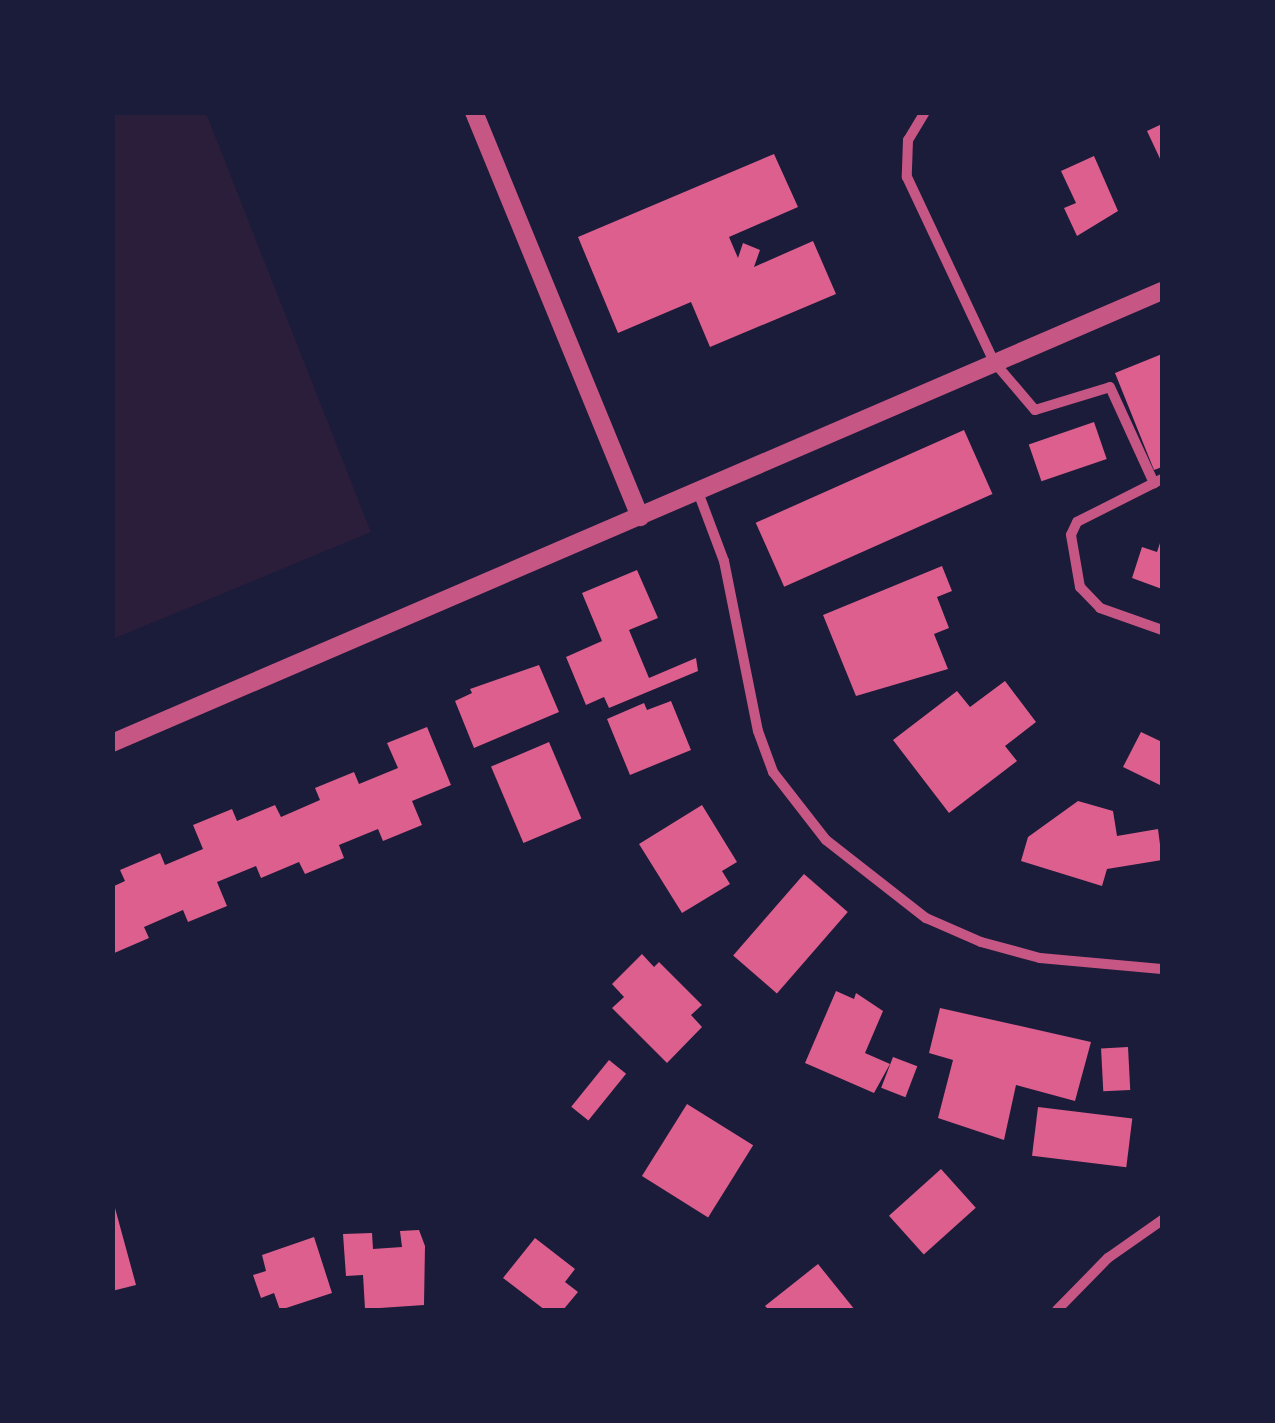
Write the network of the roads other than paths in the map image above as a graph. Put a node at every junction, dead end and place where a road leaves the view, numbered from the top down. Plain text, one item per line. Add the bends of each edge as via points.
1 (474, 112) edge
2 (924, 112) edge
3 (1162, 291) edge
4 (994, 362) junction
5 (1158, 481) edge
6 (698, 492) junction
7 (640, 517) junction
8 (1162, 630) edge
9 (112, 744) edge
10 (1162, 969) edge
11 (1162, 1220) edge
12 (1057, 1310) edge

1 - 7 street
2 - 4 street via 908,140 907,177
3 - 4 street
4 - 5 street via 1036,410 1110,387
4 - 6 street
5 - 8 street via 1077,522 1071,535 1080,587 1090,598 1100,608
6 - 7 street
6 - 10 street via 724,561 758,731 773,772 826,840 926,918 980,942 1040,958
7 - 9 street
11 - 12 street via 1108,1258

